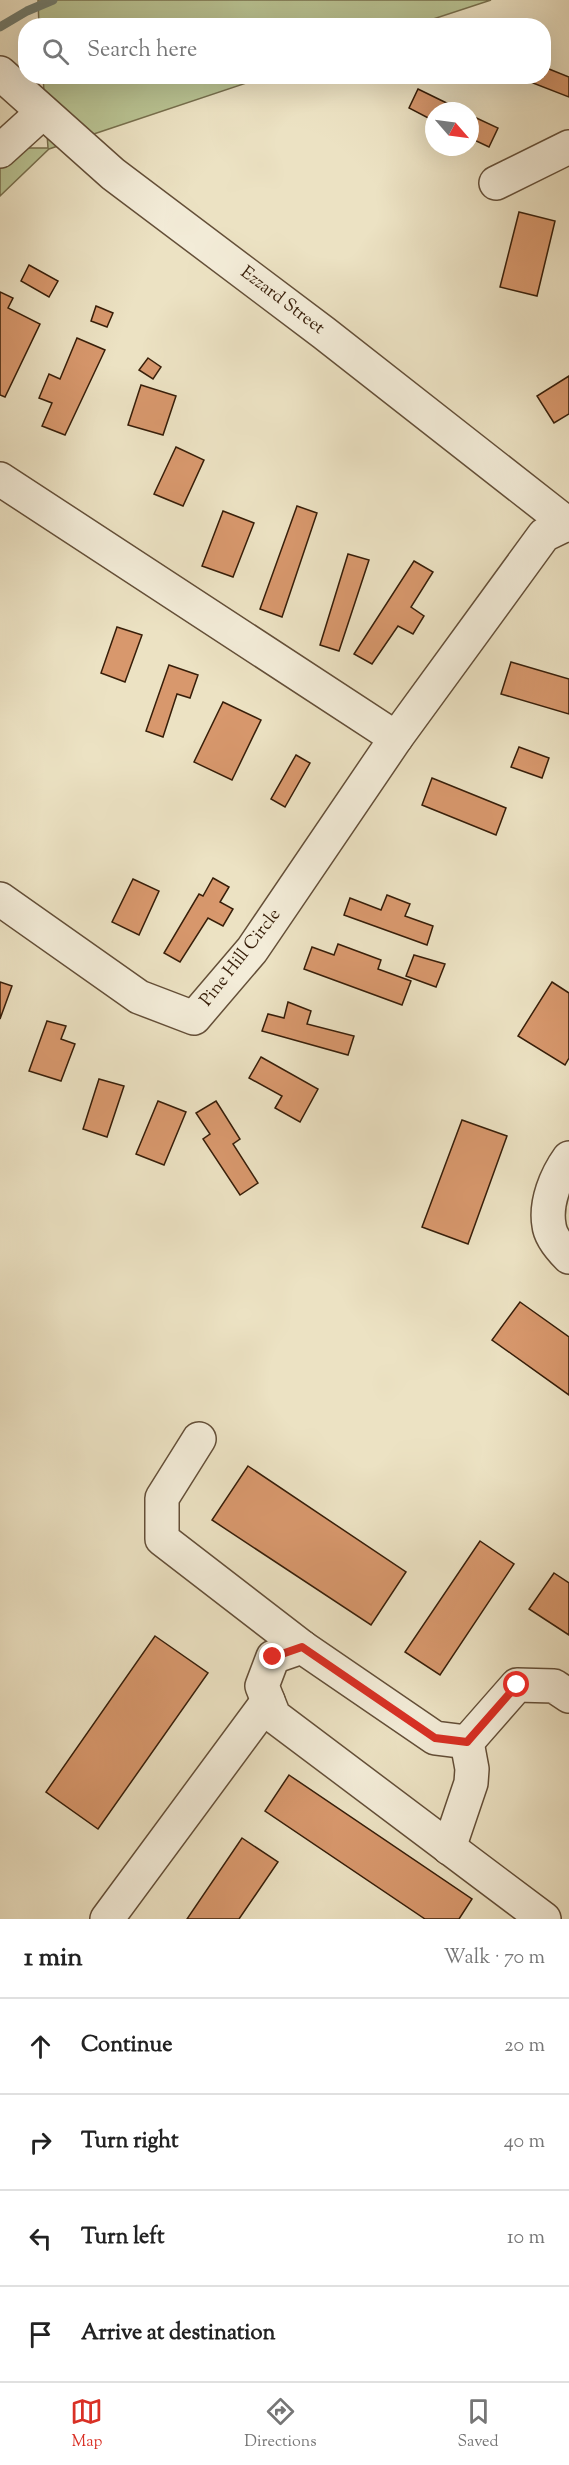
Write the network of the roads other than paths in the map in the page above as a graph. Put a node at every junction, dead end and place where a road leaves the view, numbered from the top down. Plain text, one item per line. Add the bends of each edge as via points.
1 (0, 73) edge
2 (44, 112) junction
3 (569, 147) edge
4 (0, 151) edge
5 (496, 183) dead end
6 (0, 479) edge
7 (568, 524) edge
8 (396, 738) junction
9 (0, 899) edge
10 (569, 1158) edge
11 (569, 1257) edge
12 (199, 1439) dead end
13 (302, 1647) junction
14 (569, 1696) edge
15 (268, 1701) junction
16 (467, 1742) junction
17 (449, 1848) junction
18 (107, 1919) edge
19 (544, 1919) edge

1 - 2 street, Ezzard Street
2 - 4 street
2 - 7 street, Ezzard Street via 113,174
3 - 5 street
6 - 8 street
7 - 8 street, Pine Hill Circle via 544,535
8 - 9 street, Pine Hill Circle via 252,950 194,1018 138,997
10 - 11 street via 550,1197 549,1226
12 - 13 street via 162,1498 162,1539
13 - 15 street via 273,1657 262,1686
13 - 16 street via 435,1738
14 - 16 street via 554,1686 517,1685
15 - 17 street via 274,1716
15 - 18 street
16 - 17 street via 471,1784
17 - 19 street

